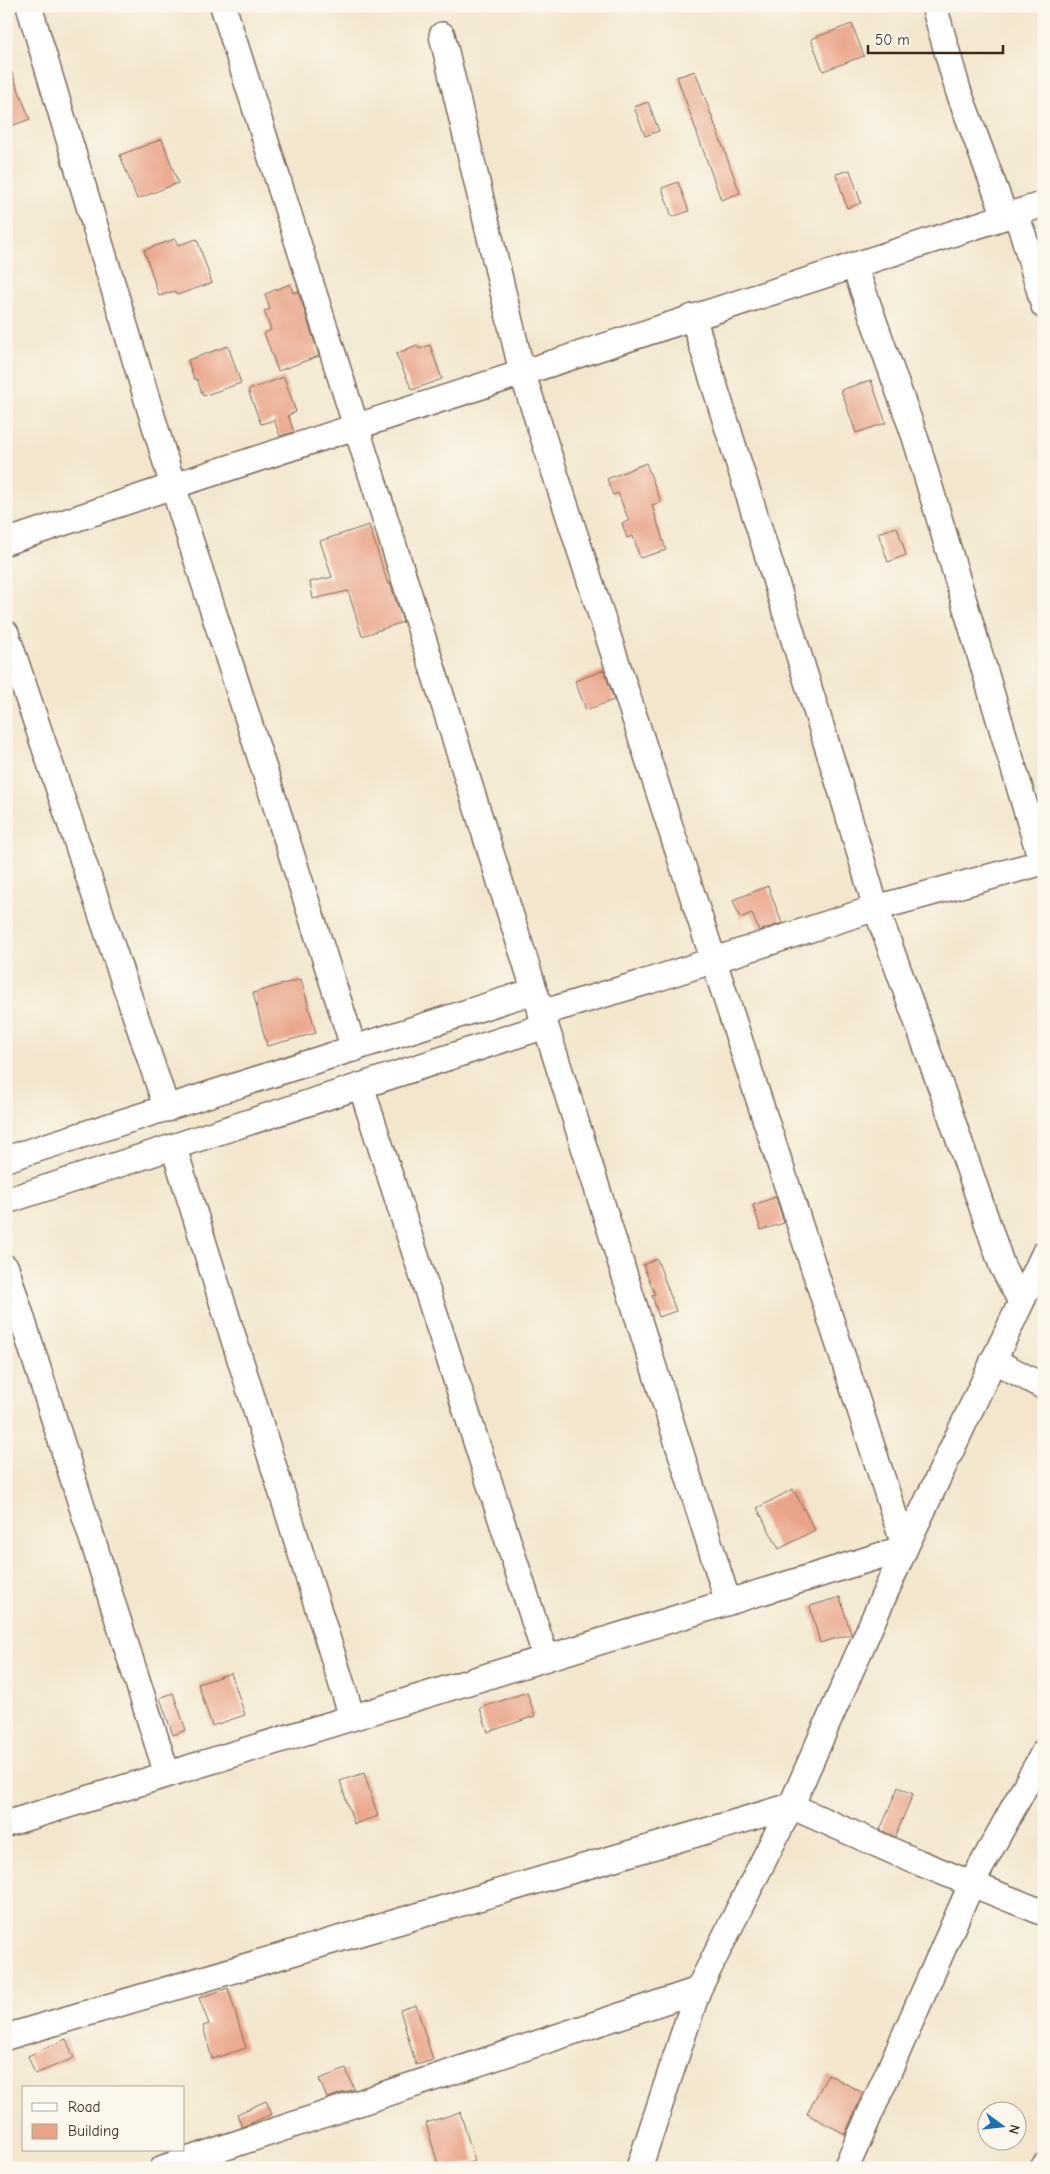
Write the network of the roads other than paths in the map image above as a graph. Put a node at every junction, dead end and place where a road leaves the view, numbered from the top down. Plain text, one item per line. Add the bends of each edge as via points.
1 (30, 6) edge
2 (223, 6) edge
3 (934, 6) edge
4 (442, 35) dead end
5 (1044, 204) edge
6 (1010, 215) junction
7 (854, 265) junction
8 (1044, 306) edge
9 (693, 317) junction
10 (522, 372) junction
11 (357, 426) junction
12 (172, 486) junction
13 (6, 542) edge
14 (6, 633) edge
15 (1043, 863) edge
16 (876, 908) junction
17 (714, 961) junction
18 (540, 1010) junction
19 (354, 1049) junction
20 (361, 1086) junction
21 (167, 1109) junction
22 (174, 1148) junction
23 (6, 1159) edge
24 (6, 1202) edge
25 (1044, 1254) edge
26 (6, 1268) edge
27 (1021, 1302) junction
28 (993, 1360) junction
29 (1044, 1387) edge
30 (905, 1548) junction
31 (728, 1602) junction
32 (546, 1658) junction
33 (352, 1717) junction
34 (1044, 1752) edge
35 (167, 1774) junction
36 (791, 1806) junction
37 (6, 1824) edge
38 (972, 1883) junction
39 (1044, 1913) edge
40 (698, 1990) junction
41 (6, 2037) edge
42 (163, 2168) edge
43 (639, 2168) edge
44 (846, 2168) edge

1 - 12 street
2 - 11 street
3 - 6 street via 958,90
4 - 10 street
5 - 6 street
6 - 7 street
6 - 8 street via 1023,234
7 - 9 street
7 - 15 street via 915,437
9 - 10 street
9 - 16 street
10 - 11 street
10 - 17 street
11 - 12 street
11 - 18 street
12 - 13 street
12 - 19 street
14 - 21 street
15 - 16 street
16 - 17 street
16 - 27 street via 1002,1266
17 - 18 street
17 - 30 street
18 - 19 street
18 - 20 street
18 - 31 street
19 - 21 street
20 - 22 street
20 - 32 street
21 - 23 street
22 - 24 street
22 - 33 street
25 - 27 street
26 - 35 street
27 - 28 street
28 - 29 street
28 - 30 street
30 - 31 street
30 - 36 street
31 - 32 street
32 - 33 street
33 - 35 street
34 - 38 street
35 - 37 street
36 - 38 street
36 - 40 street
36 - 41 street
38 - 39 street
38 - 44 street
40 - 42 street
40 - 43 street

